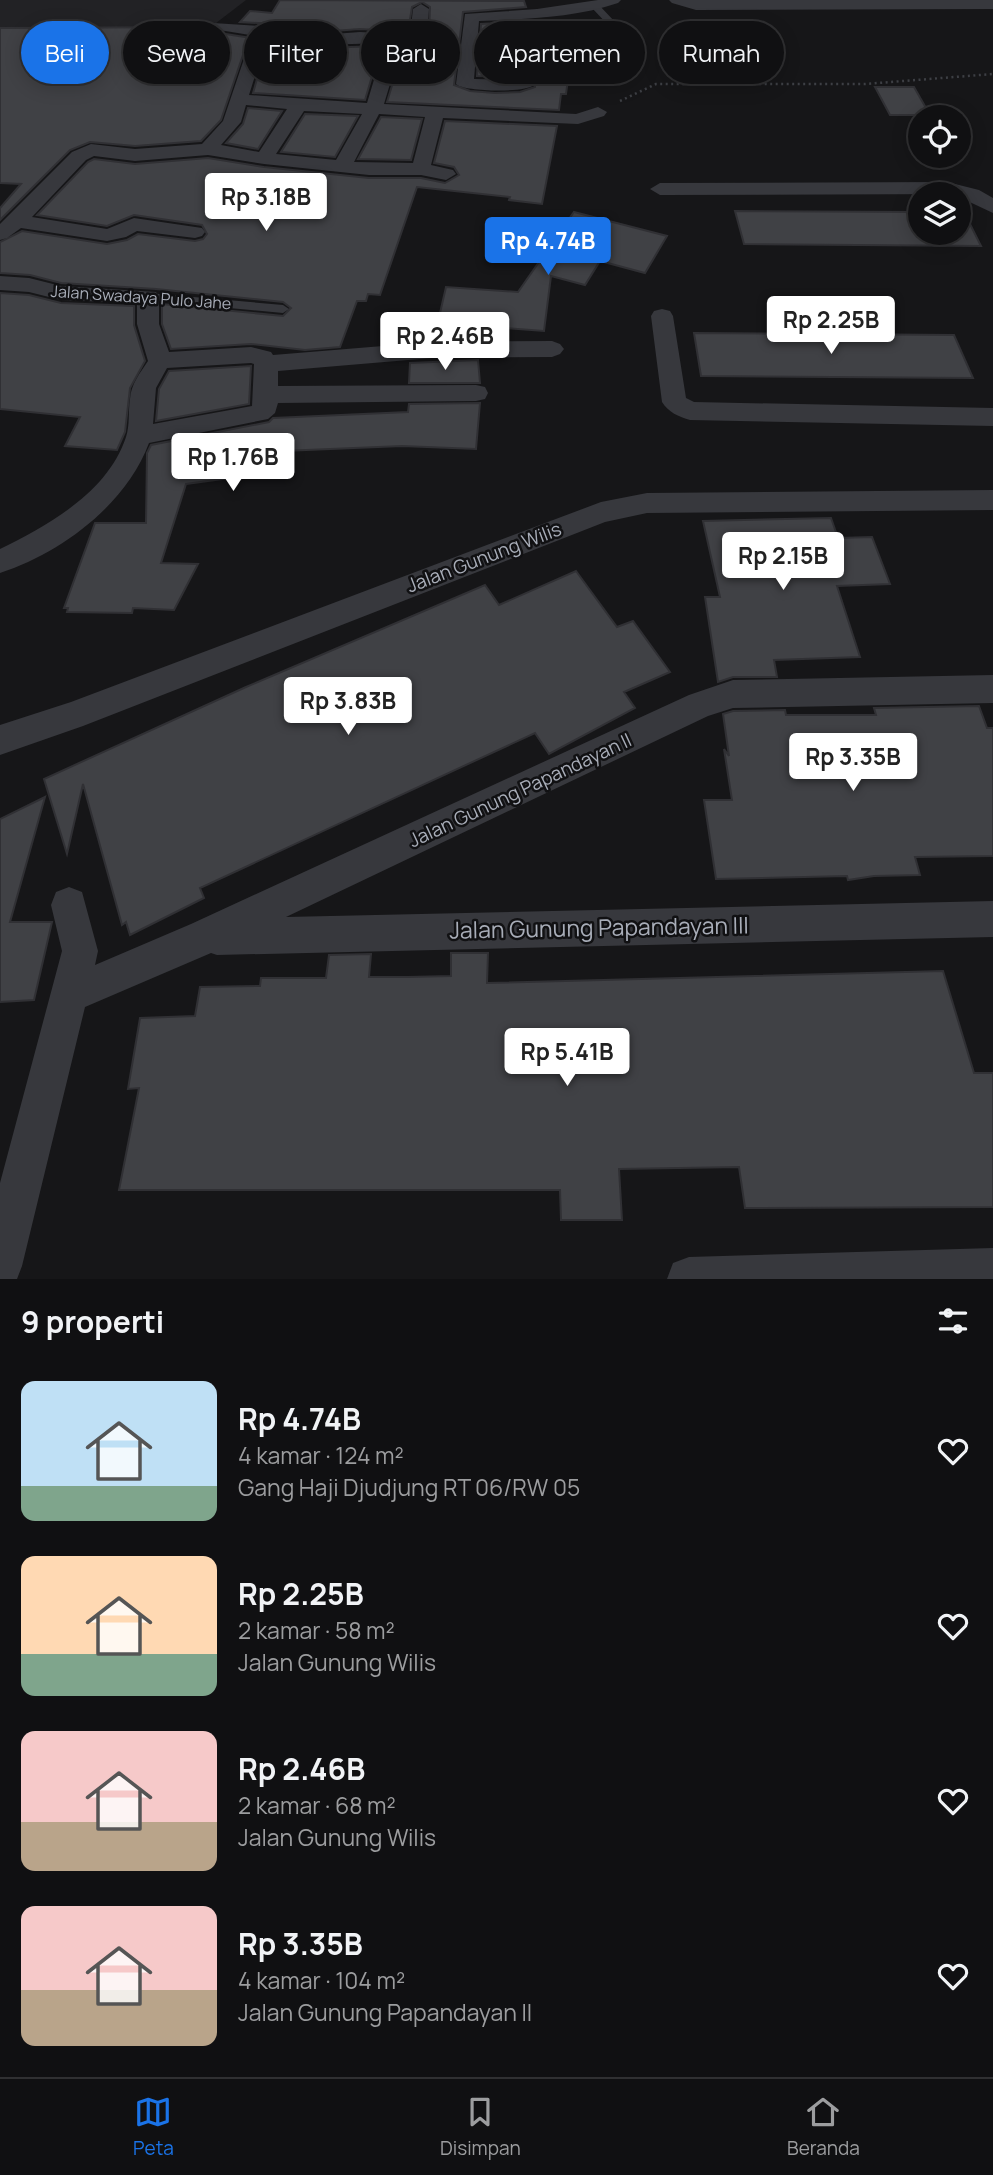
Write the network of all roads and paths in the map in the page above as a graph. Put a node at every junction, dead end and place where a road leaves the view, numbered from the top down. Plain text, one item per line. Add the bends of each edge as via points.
1 (613, 0) edge
2 (677, 0) edge
3 (878, 2) edge
4 (989, 5) edge
5 (595, 6) junction
6 (421, 9) dead end
7 (420, 21) edge
8 (609, 21) edge
9 (468, 50) junction
10 (474, 50) edge
11 (993, 74) edge
12 (245, 84) edge
13 (381, 84) edge
14 (525, 85) dead end
15 (240, 99) junction
16 (299, 106) junction
17 (374, 108) junction
18 (435, 112) junction
19 (598, 112) joint
20 (208, 149) junction
21 (264, 158) junction
22 (342, 166) junction
23 (421, 169) junction
24 (446, 174) dead end
25 (660, 188) dead end
26 (993, 206) edge
27 (17, 221) junction
28 (195, 232) dead end
29 (0, 234) edge
30 (0, 283) edge
31 (148, 298) junction
32 (283, 309) dead end
33 (663, 316) dead end
34 (552, 349) dead end
35 (160, 360) junction
36 (266, 363) junction
37 (476, 393) dead end
38 (267, 395) junction
39 (993, 417) edge
40 (139, 436) junction
41 (993, 500) edge
42 (0, 562) edge
43 (993, 689) edge
44 (0, 740) edge
45 (69, 905) dead end
46 (993, 919) edge
47 (204, 937) junction
48 (70, 994) junction
49 (0, 1266) edge
50 (993, 1270) edge
51 (689, 1279) edge

1 - 5 street
2 - 3 street via 696,5
3 - 4 street
5 - 8 lane
5 - 9 street via 471,17
6 - 7 street
9 - 10 street
9 - 14 street via 465,84
11 - 19 path via 865,84 656,84
12 - 15 street
13 - 17 street
15 - 16 street
15 - 20 street via 232,122
16 - 17 street
16 - 21 street
17 - 18 street
17 - 22 street
18 - 19 street via 578,119
18 - 23 street
20 - 21 street
20 - 27 street via 135,155 91,150 79,156
21 - 22 street
22 - 23 street
23 - 24 street
25 - 26 street via 947,188 972,194
27 - 28 street via 107,235 134,224
27 - 29 street
30 - 31 street, Jalan Swadaya Pulo Jahe via 61,293
31 - 32 lane, Jalan Swadaya Pulo Jahe
31 - 35 street via 148,324
33 - 39 street via 674,402 690,411
34 - 36 street via 432,350
35 - 36 street via 251,355
35 - 40 street via 144,388
36 - 38 street
37 - 38 street
38 - 40 street via 266,407 259,413
40 - 42 street via 128,463 106,493 35,546
41 - 44 street, Jalan Gunung Wilis via 624,506
43 - 47 street, Jalan Gunung Papandayan II via 733,694 700,705
45 - 48 street via 80,951
46 - 47 street, Jalan Gunung Papandayan III
47 - 48 street, Jalan Gunung Papandayan II
48 - 49 street
50 - 51 street

